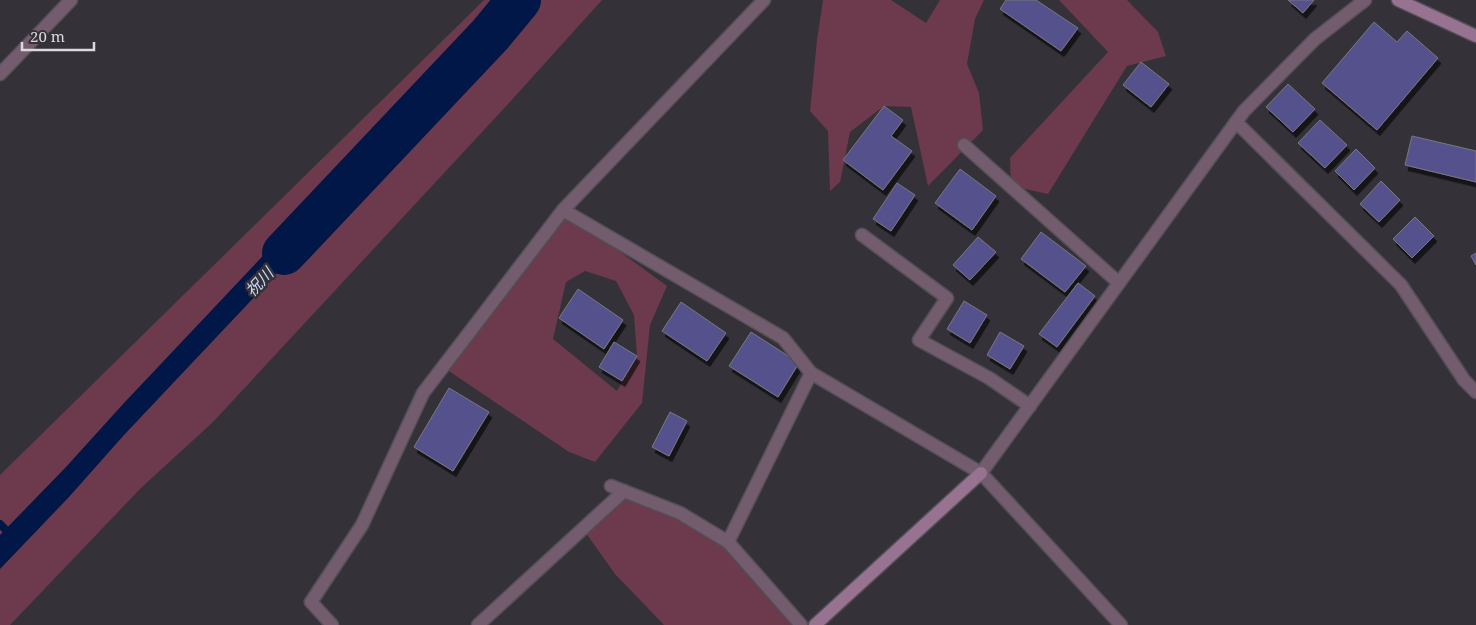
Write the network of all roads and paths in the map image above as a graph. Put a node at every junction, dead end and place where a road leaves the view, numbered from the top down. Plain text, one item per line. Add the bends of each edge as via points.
1 (71, 0) edge
2 (764, 0) edge
3 (1365, 0) edge
4 (1398, 0) edge
5 (1476, 36) edge
6 (0, 74) edge
7 (1236, 122) junction
8 (964, 145) dead end
9 (563, 210) junction
10 (862, 235) dead end
11 (1119, 283) junction
12 (811, 374) junction
13 (1476, 392) edge
14 (1030, 406) junction
15 (982, 473) junction
16 (611, 486) dead end
17 (624, 491) junction
18 (728, 542) junction
19 (332, 625) edge
20 (478, 625) edge
21 (802, 625) edge
22 (815, 625) edge
23 (1121, 625) edge

1 - 6 street
2 - 9 street
3 - 7 street via 1315,39
4 - 5 street
7 - 11 street
7 - 13 street via 1401,285 1464,380
8 - 11 street
9 - 12 street via 783,338
9 - 19 street via 423,393 362,525 311,602
10 - 14 street via 947,298 919,340 989,378
11 - 14 street
12 - 15 street
12 - 18 street
14 - 15 street
15 - 22 street
15 - 23 street
16 - 17 street
17 - 18 street via 680,513
17 - 20 street
18 - 21 street

